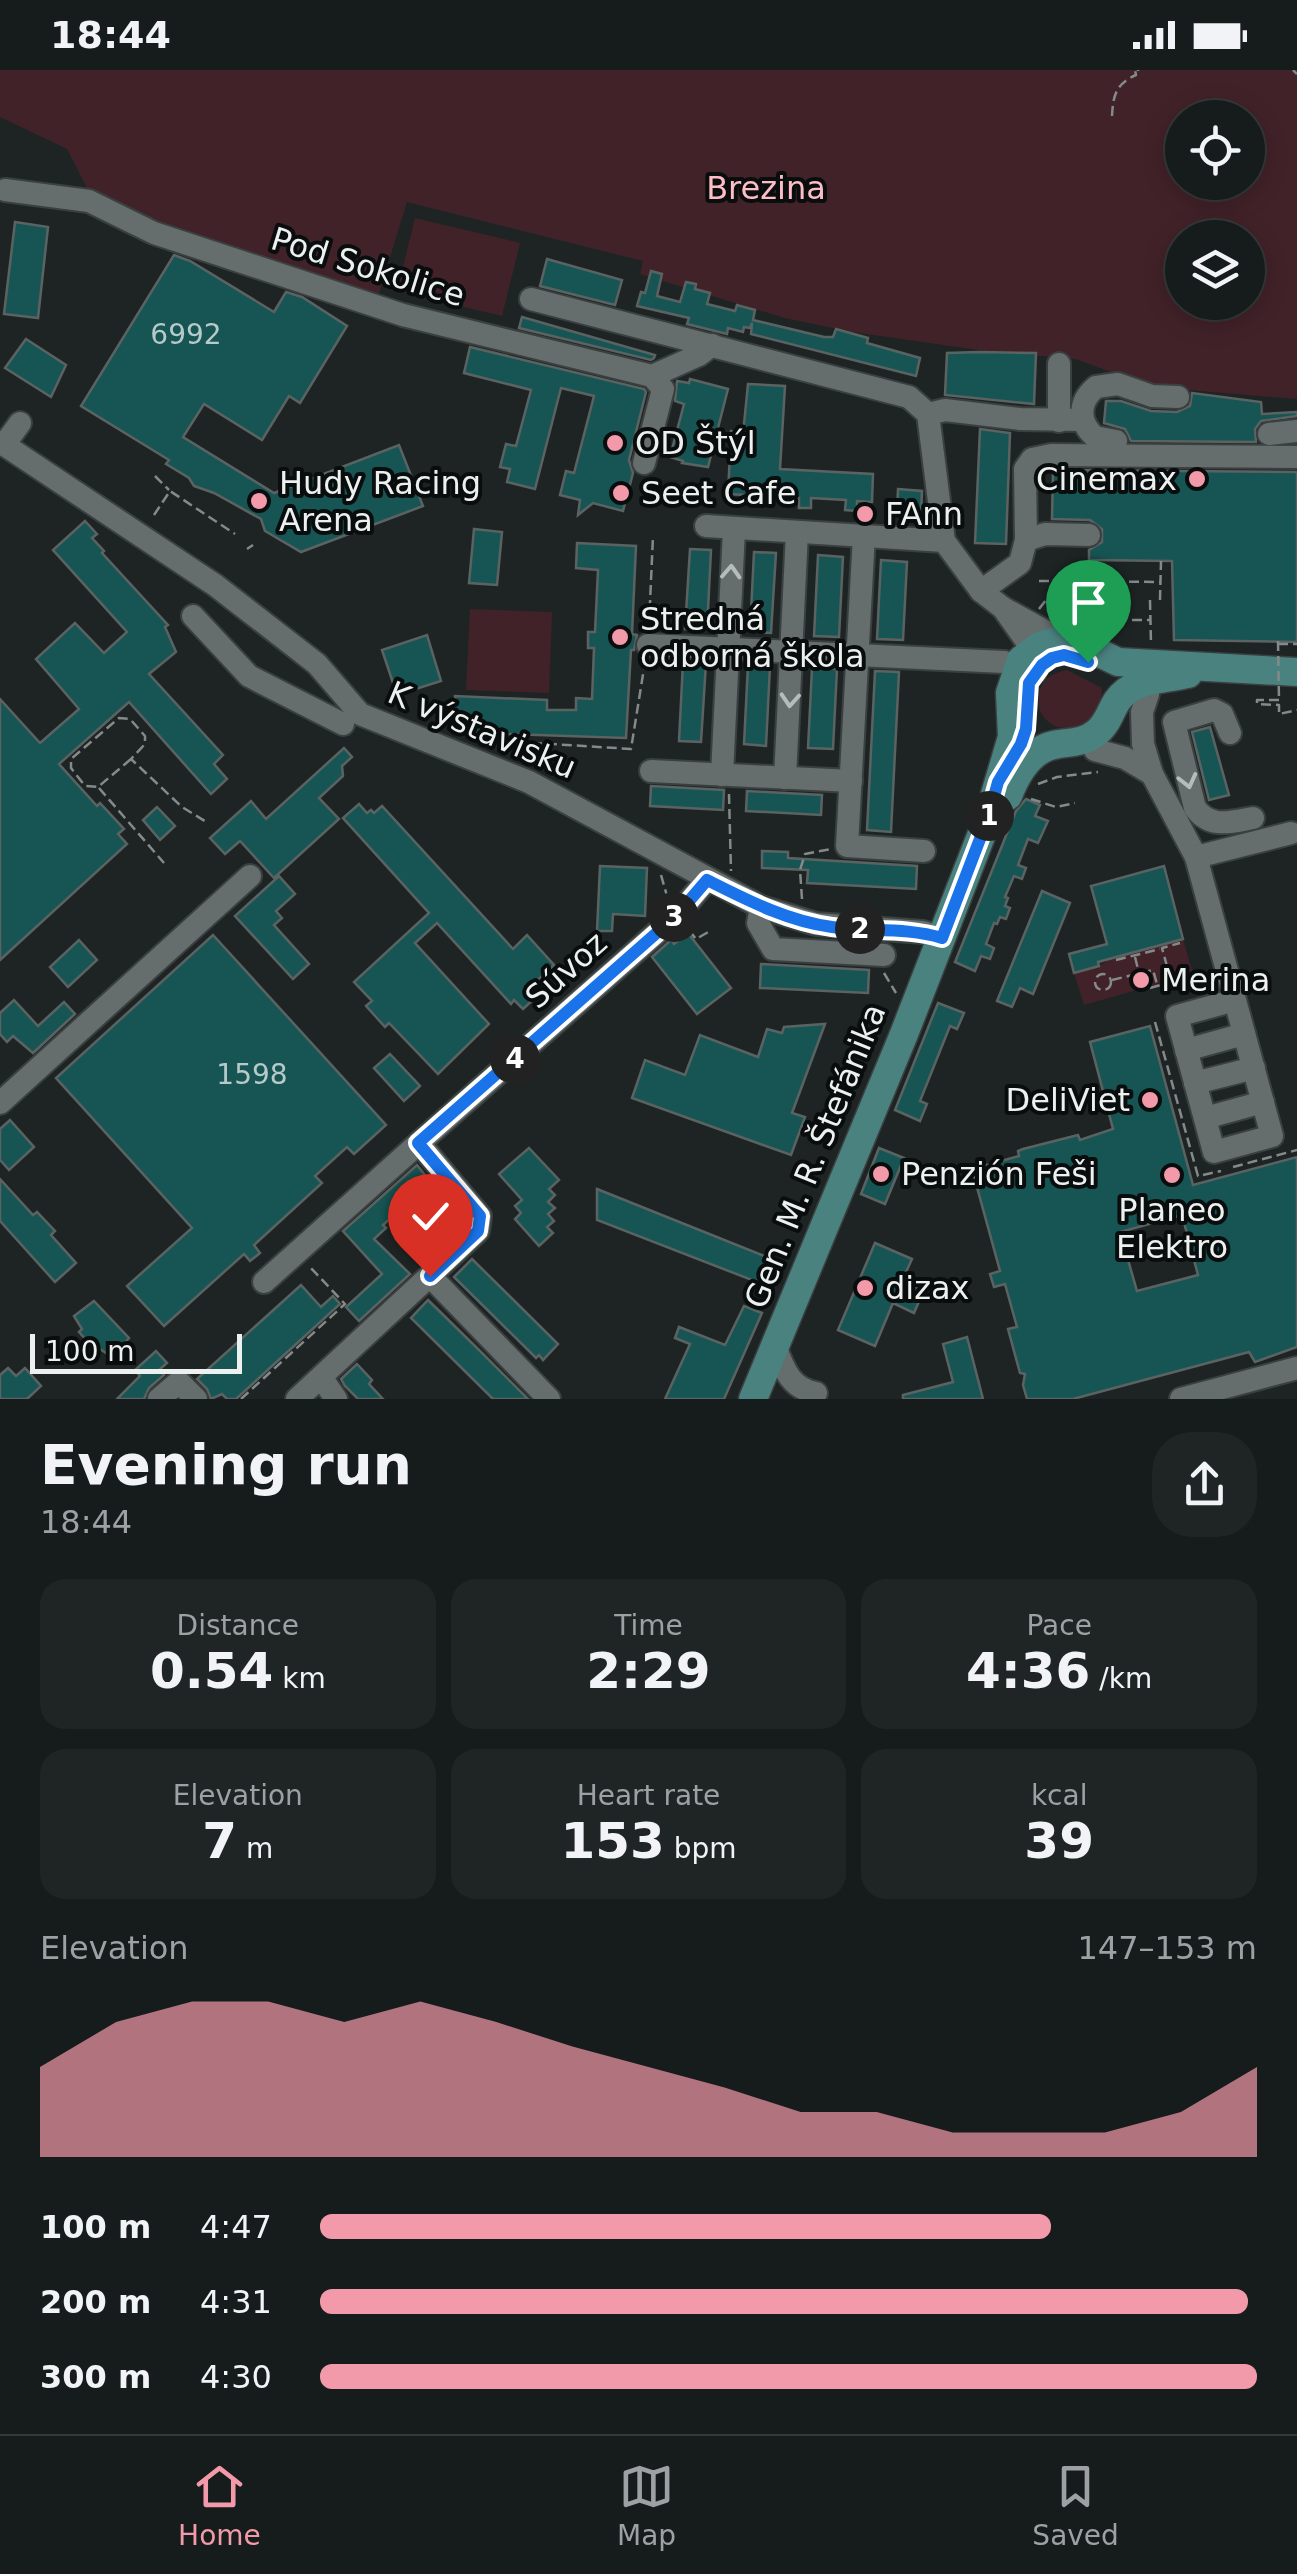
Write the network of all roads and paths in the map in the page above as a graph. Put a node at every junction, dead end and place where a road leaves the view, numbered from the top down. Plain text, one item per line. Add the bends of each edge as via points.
1 (1137, 70) edge
2 (1293, 70) edge
3 (1297, 74) edge
4 (1112, 116) dead end
5 (5, 190) dead end
6 (531, 299) dead end
7 (712, 345) junction
8 (1059, 364) dead end
9 (652, 376) junction
10 (1178, 397) dead end
11 (928, 414) junction
12 (1070, 420) junction
13 (20, 423) dead end
14 (1297, 431) edge
15 (1269, 434) dead end
16 (1116, 441) dead end
17 (2, 443) edge
18 (1297, 457) edge
19 (644, 463) dead end
20 (155, 476) dead end
21 (170, 491) junction
22 (154, 515) dead end
23 (706, 526) dead end
24 (734, 530) junction
25 (797, 532) junction
26 (235, 534) dead end
27 (654, 536) dead end
28 (864, 536) junction
29 (1089, 536) dead end
30 (1026, 540) junction
31 (944, 541) junction
32 (253, 545) dead end
33 (248, 550) dead end
34 (1161, 561) dead end
35 (1039, 581) dead end
36 (1160, 582) junction
37 (981, 591) junction
38 (1050, 595) dead end
39 (1150, 600) dead end
40 (1160, 600) dead end
41 (1003, 608) junction
42 (1038, 610) dead end
43 (193, 616) dead end
44 (1150, 620) junction
45 (1060, 630) junction
46 (1297, 644) edge
47 (648, 645) junction
48 (1150, 646) dead end
49 (727, 647) junction
50 (794, 651) junction
51 (857, 655) junction
52 (1022, 655) junction
53 (1178, 671) junction
54 (1297, 672) edge
55 (1118, 699) junction
56 (1027, 708) junction
57 (1297, 710) edge
58 (344, 724) dead end
59 (1230, 734) dead end
60 (464, 738) dead end
61 (1062, 743) junction
62 (131, 759) junction
63 (1102, 760) junction
64 (651, 771) dead end
65 (1152, 774) junction
66 (725, 775) junction
67 (785, 778) junction
68 (850, 782) junction
69 (1035, 784) dead end
70 (98, 787) junction
71 (1009, 791) junction
72 (1074, 802) dead end
73 (1253, 818) dead end
74 (208, 824) dead end
75 (1291, 833) dead end
76 (847, 846) junction
77 (924, 851) dead end
78 (1196, 857) junction
79 (164, 863) dead end
80 (661, 868) dead end
81 (250, 876) dead end
82 (707, 880) junction
83 (742, 900) junction
84 (802, 901) dead end
85 (672, 907) dead end
86 (682, 921) dead end
87 (710, 930) dead end
88 (942, 938) junction
89 (1180, 943) dead end
90 (1162, 948) junction
91 (1134, 956) junction
92 (880, 958) joint
93 (1116, 960) dead end
94 (1211, 969) dead end
95 (1139, 973) junction
96 (1112, 980) dead end
97 (1171, 982) junction
98 (1157, 986) junction
99 (1150, 988) dead end
100 (896, 993) dead end
101 (1235, 1000) junction
102 (1244, 1034) junction
103 (1186, 1050) junction
104 (1254, 1068) junction
105 (1195, 1083) junction
106 (1263, 1102) junction
107 (0, 1103) edge
108 (1205, 1118) junction
109 (418, 1143) junction
110 (297, 1254) junction
111 (430, 1276) junction
112 (264, 1282) dead end
113 (774, 1346) junction
114 (1297, 1368) edge
115 (321, 1377) junction
116 (799, 1394) edge
117 (159, 1399) edge
118 (196, 1399) edge
119 (241, 1399) edge
120 (298, 1399) edge
121 (336, 1399) edge
122 (549, 1399) edge
123 (753, 1399) edge
124 (1181, 1399) edge

1 - 4 path via 1116,91
2 - 3 path
5 - 9 street, Pod Sokolice via 90,200 154,233 403,315
6 - 7 street
7 - 9 street
7 - 11 street via 909,397
8 - 12 street
9 - 19 street via 663,389
10 - 12 street via 1102,384
11 - 12 street
11 - 31 street
12 - 16 street via 1095,437
13 - 17 street
14 - 15 street
17 - 82 street, K výstavisku via 266,623 317,664 360,714 529,782
18 - 30 street via 1032,459 1024,470
20 - 21 path
21 - 22 path
21 - 26 path
23 - 24 street
24 - 25 street
49 -> 24 street
25 - 28 street
25 - 50 street
27 - 47 path
28 - 31 street
28 - 51 street
29 - 30 street
30 - 37 street via 1020,563
31 - 37 street
32 - 33 path
34 - 36 path
35 - 36 path
36 - 40 path
37 - 41 street
38 - 42 path
39 - 44 path
41 - 45 street
41 - 52 street
43 - 58 street via 249,676
44 - 45 path
44 - 48 path
45 - 52 main road
45 - 55 main road via 1078,643
46 - 57 path, bridge via 1278,643 1280,700 1257,704 1279,705 1280,714
47 - 49 street
47 - 60 path via 631,749
49 - 50 street
49 - 66 street
50 - 51 street
50 -> 67 street
51 - 52 street
51 - 68 street
52 - 55 main road via 1077,657 1102,673
52 - 56 main road
52 - 71 main road via 1010,693
53 - 54 main road
53 - 55 main road
53 - 55 main road via 1132,709
55 - 61 main road via 1096,734
55 - 63 main road
55 - 65 street
56 - 61 main road via 1039,730
56 - 71 main road
59 -> 73 street via 1214,710 1200,704 1178,710 1174,722 1200,816 1219,823
61 - 63 main road
61 - 71 main road via 1026,762
62 - 70 path
62 - 70 path via 145,736 120,718 71,759 85,786
62 - 74 path
63 - 65 street via 1125,758
63 - 69 path
63 - 71 main road via 1056,755
64 - 66 street
65 - 78 street
66 - 67 street
66 - 83 path
67 - 68 street
68 - 76 street
70 - 79 path
71 - 72 path via 1056,808
71 - 88 main road, Gen. M. R. Štefánika via 988,818
75 - 78 street
76 - 77 street
76 - 84 path via 805,854
78 - 101 street
80 - 85 path
81 - 107 street
82 - 83 street, K výstavisku
82 - 109 street, Súvoz via 677,915
83 - 88 street, K výstavisku via 816,924
83 - 92 street via 773,949
86 - 87 path via 696,939
88 - 113 main road, Gen. M. R. Štefánika
89 - 90 path
90 - 91 path
90 - 97 path
91 - 93 path
91 - 95 path
92 - 100 path
94 - 97 path
95 - 96 path
95 - 98 path via 1153,970
97 - 98 path
98 - 99 path
101 - 102 street
101 - 103 street via 1177,1016
102 - 103 street
102 - 104 street
103 - 105 street
104 - 105 street
104 - 106 street
105 - 108 street
106 - 108 street
106 - 108 street via 1272,1136 1266,1138 1214,1152
109 - 110 street, Súvoz
109 - 111 street via 480,1216 478,1231
110 - 112 street, Súvoz
110 - 119 path via 345,1304
111 - 115 street
111 - 122 street
113 - 116 street
113 - 123 main road, Gen. M. R. Štefánika
114 - 124 street
115 - 120 street
115 - 121 street
117 - 118 street via 175,1372

